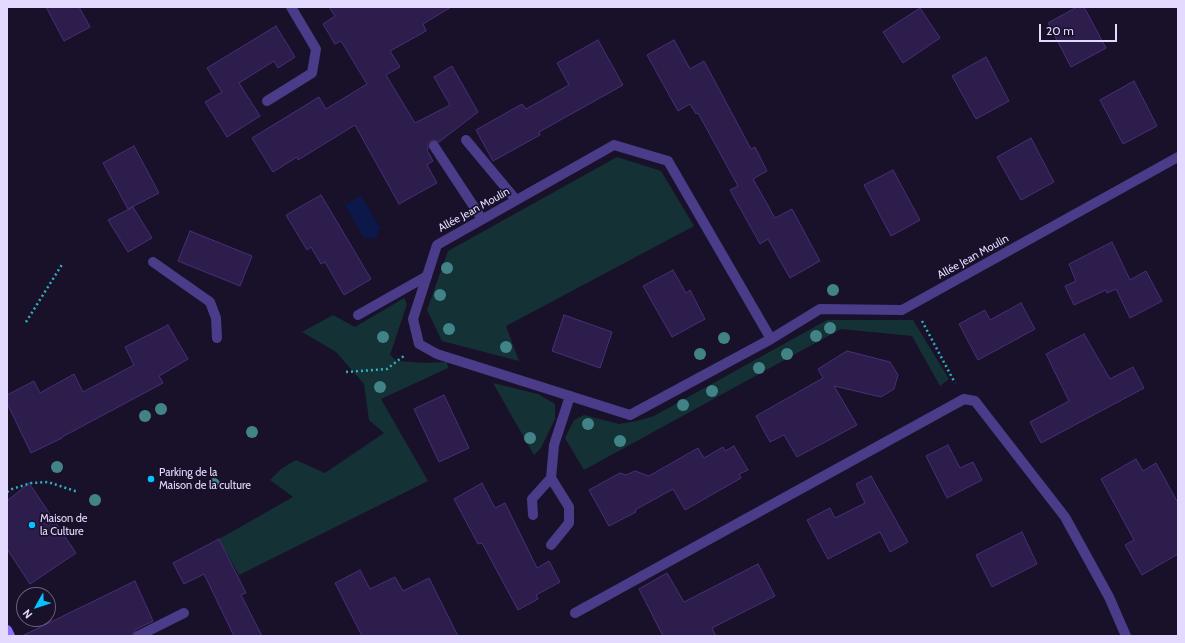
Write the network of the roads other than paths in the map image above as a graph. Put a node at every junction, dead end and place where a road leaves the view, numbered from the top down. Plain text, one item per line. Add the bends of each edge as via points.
1 (291, 7) edge
2 (267, 101) dead end
3 (466, 140) dead end
4 (434, 146) dead end
5 (1178, 157) edge
6 (516, 200) junction
7 (482, 219) junction
8 (153, 262) dead end
9 (427, 276) junction
10 (358, 315) dead end
11 (217, 338) dead end
12 (771, 339) junction
13 (570, 396) junction
14 (551, 478) junction
15 (532, 515) dead end
16 (551, 545) dead end
17 (184, 613) dead end
18 (575, 613) dead end
19 (7, 630) edge
20 (10, 636) edge
21 (138, 636) edge
22 (1126, 636) edge

1 - 2 street via 316,49 312,73
3 - 6 street
4 - 7 street
5 - 12 street, Allée Jean Moulin via 902,310 820,309
6 - 7 street, Allée Jean Moulin
6 - 12 street, Allée Jean Moulin via 614,145 668,161
7 - 9 street, Allée Jean Moulin via 437,245
8 - 11 street via 210,302 216,318
9 - 10 street
9 - 13 street, Allée Jean Moulin via 414,319 419,344 437,354
12 - 13 street, Allée Jean Moulin via 630,415
13 - 14 street via 554,445
14 - 15 street via 532,499
14 - 16 street via 569,507 569,523
17 - 21 street
18 - 22 street via 964,399 975,400 1065,517
19 - 20 main road

